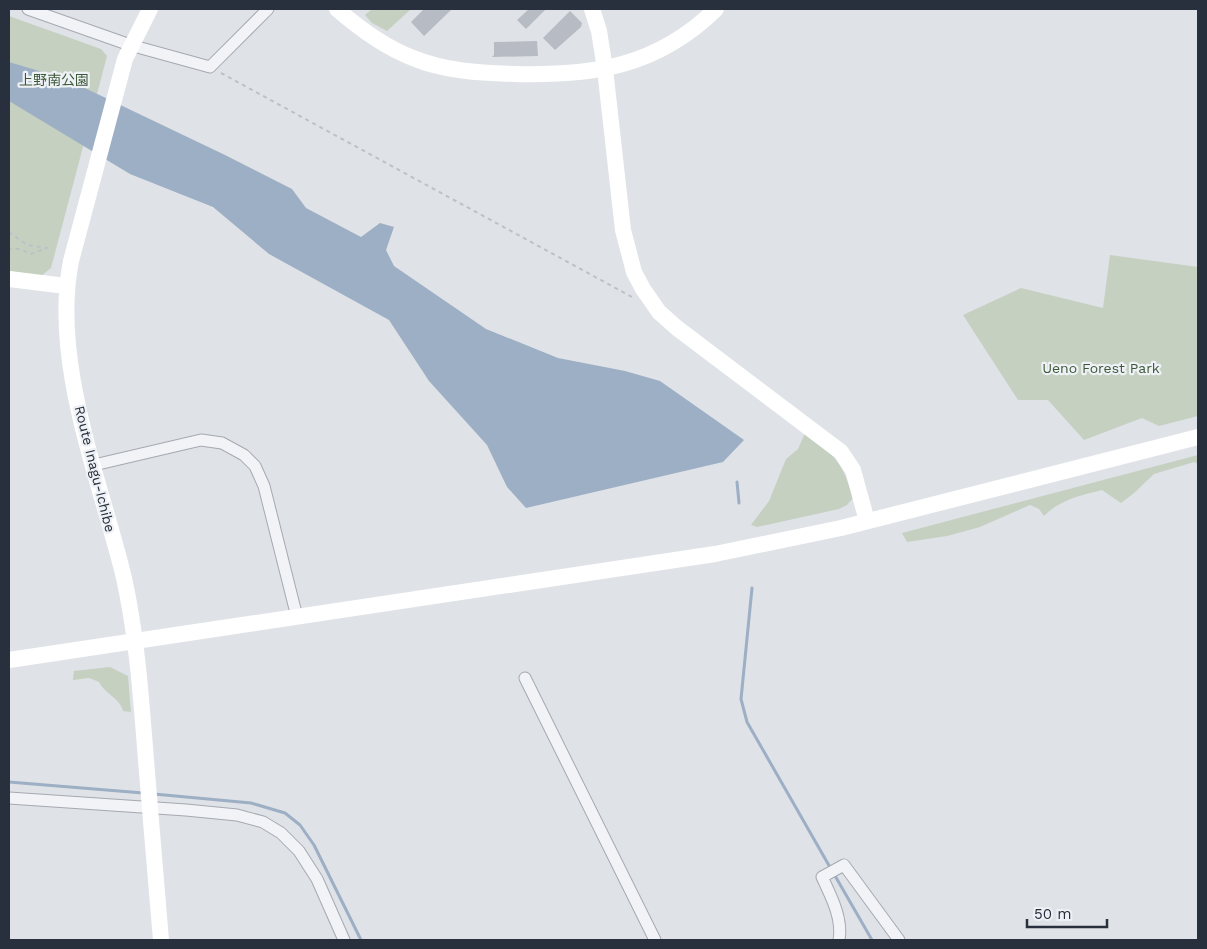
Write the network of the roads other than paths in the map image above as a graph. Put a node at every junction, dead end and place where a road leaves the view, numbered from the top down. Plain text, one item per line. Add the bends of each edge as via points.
1 (28, 9) edge
2 (150, 9) edge
3 (268, 9) edge
4 (337, 9) edge
5 (592, 9) edge
6 (716, 9) edge
7 (127, 52) junction
8 (605, 69) junction
9 (9, 279) edge
10 (66, 286) junction
11 (1198, 436) edge
12 (94, 465) junction
13 (866, 521) junction
14 (296, 617) junction
15 (136, 640) junction
16 (9, 660) edge
17 (525, 678) dead end
18 (9, 798) edge
19 (161, 940) edge
20 (344, 940) edge
21 (655, 940) edge
22 (839, 940) edge
23 (898, 940) edge

1 - 7 street
2 - 7 street, Route Inagu-Ichibe
3 - 7 street via 210,67
4 - 8 street via 384,44 414,59 445,68 485,74 560,75
5 - 8 street
6 - 8 street via 682,38 635,61
7 - 10 street, Route Inagu-Ichibe
8 - 13 street via 623,230 634,272 643,289 659,312 677,328 841,452 853,470
9 - 10 street
10 - 12 street, Route Inagu-Ichibe via 65,320 71,371
11 - 13 street
12 - 14 street via 201,440 222,443 244,455 255,466 264,486
12 - 15 street, Route Inagu-Ichibe via 124,579
13 - 14 street via 715,554
14 - 15 street
15 - 16 street
15 - 19 street, Route Inagu-Ichibe, bridge
17 - 21 street
18 - 20 street via 186,810 237,815 263,822 281,833 299,851 317,879
22 - 23 street via 841,930 822,877 844,865

